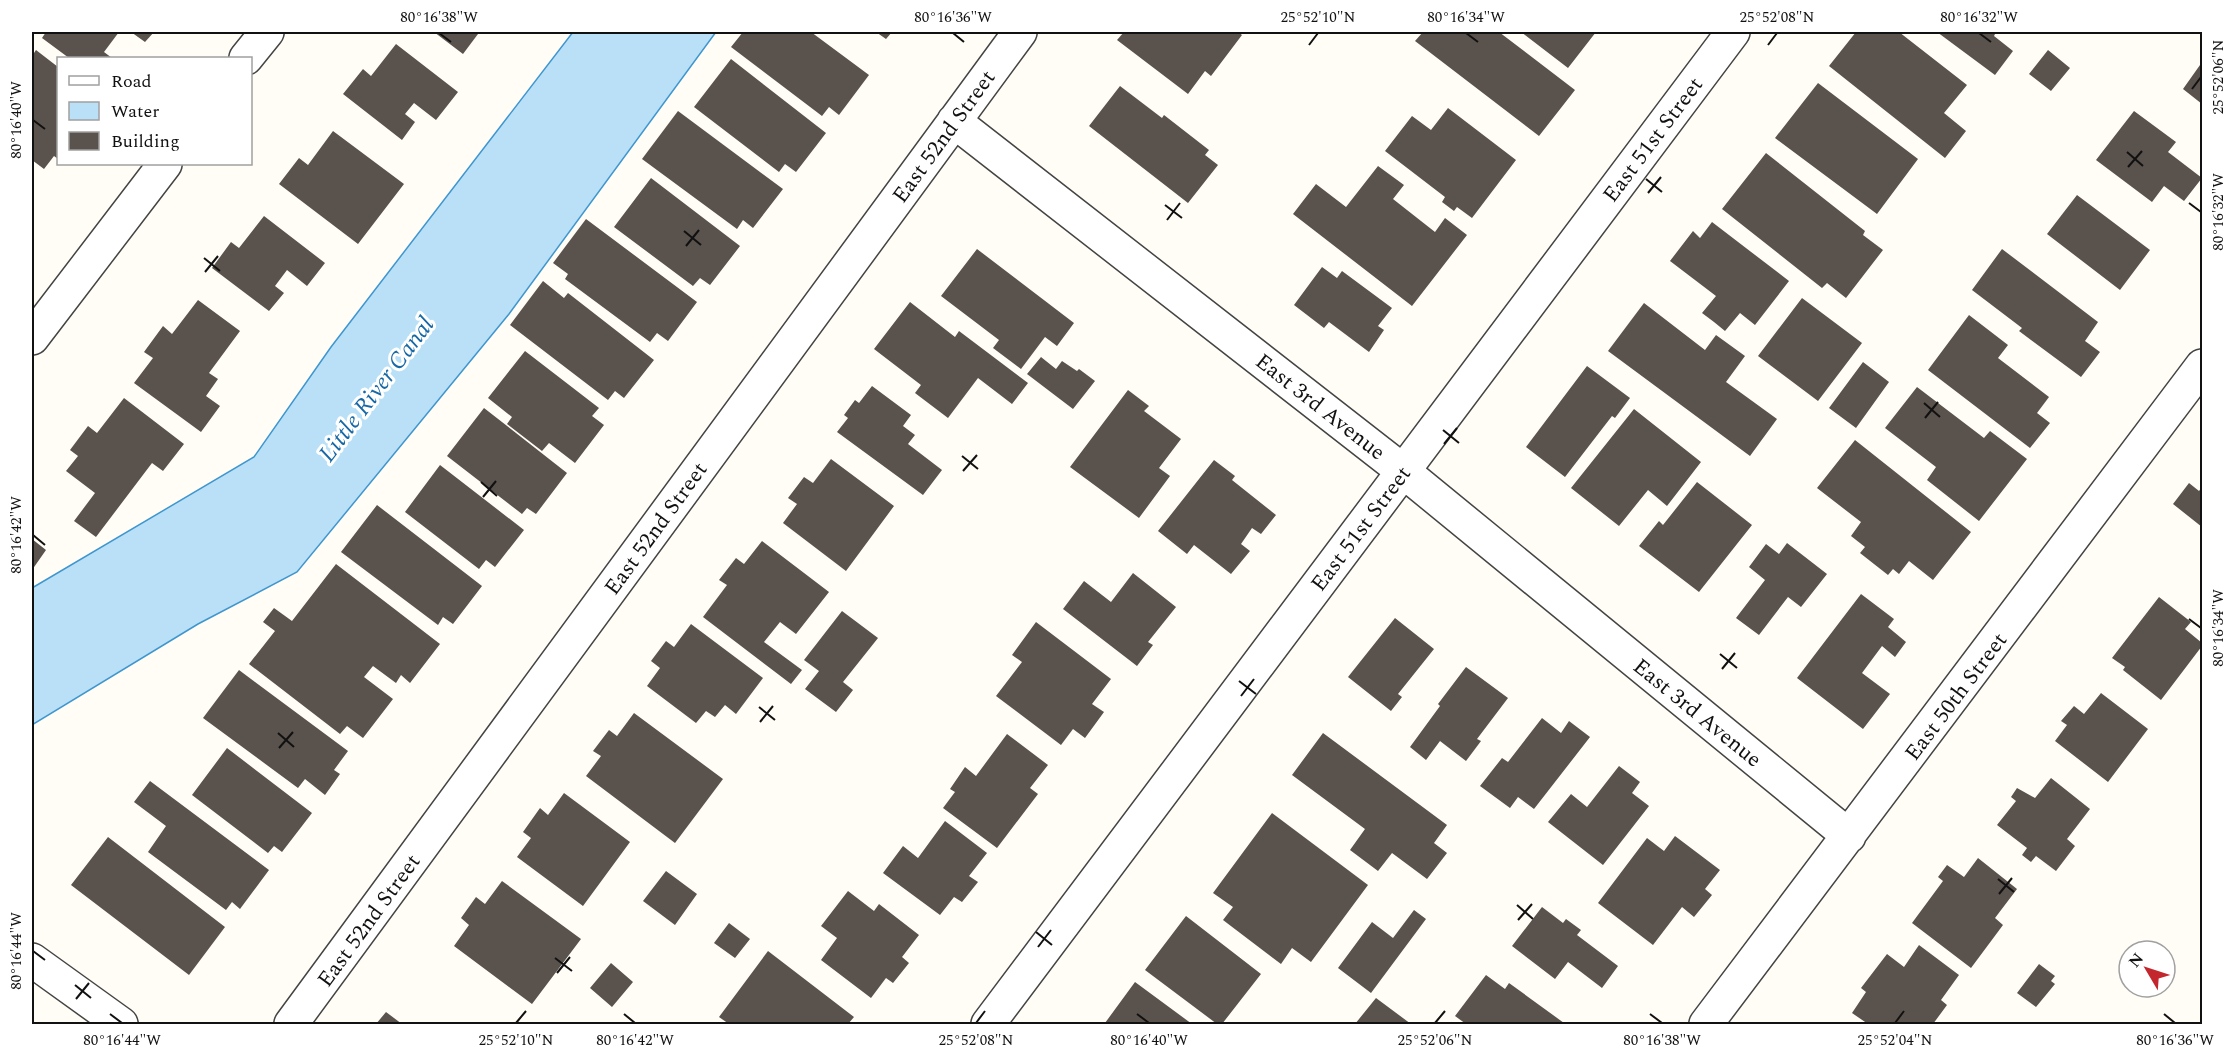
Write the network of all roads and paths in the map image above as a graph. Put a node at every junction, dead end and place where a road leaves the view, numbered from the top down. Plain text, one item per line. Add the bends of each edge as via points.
1 (267, 32) edge
2 (1020, 32) edge
3 (1733, 32) edge
4 (247, 57) edge
5 (954, 121) junction
6 (164, 165) edge
7 (32, 338) edge
8 (2202, 366) edge
9 (1403, 471) junction
10 (1849, 836) junction
11 (32, 960) edge
12 (121, 1024) edge
13 (291, 1024) edge
14 (988, 1024) edge
15 (1706, 1024) edge

1 - 4 street
2 - 5 street, East 52nd Street
3 - 9 street, East 51st Street
5 - 9 street, East 3rd Avenue
5 - 13 street, East 52nd Street
6 - 7 street
8 - 10 street, East 50th Street
9 - 10 street, East 3rd Avenue
9 - 14 street, East 51st Street
10 - 15 street, East 50th Street
11 - 12 street

